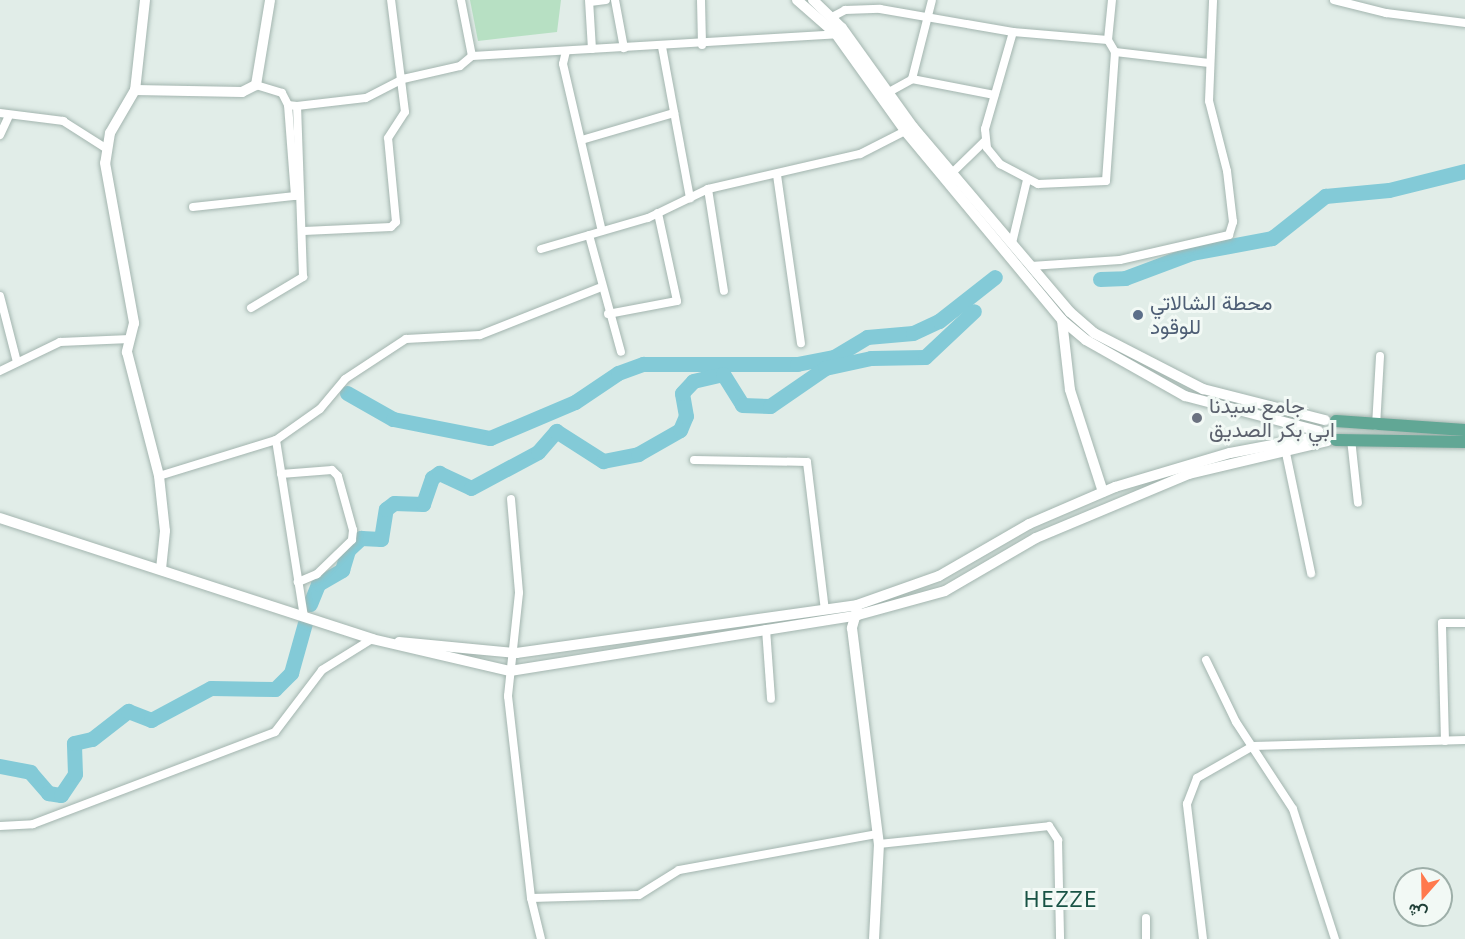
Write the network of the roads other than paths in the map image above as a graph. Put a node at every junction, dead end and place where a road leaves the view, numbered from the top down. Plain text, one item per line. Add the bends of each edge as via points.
1 (145, 0) edge
2 (270, 0) edge
3 (391, 0) edge
4 (461, 0) edge
5 (606, 0) edge
6 (615, 0) edge
7 (700, 0) edge
8 (797, 0) edge
9 (813, 0) edge
10 (932, 0) edge
11 (1112, 0) edge
12 (1213, 0) edge
13 (1334, 0) edge
14 (590, 1) edge
15 (1345, 1) edge
16 (867, 4) edge
17 (929, 15) junction
18 (832, 17) junction
19 (1465, 23) edge
20 (839, 31) junction
21 (1013, 32) junction
22 (1108, 40) junction
23 (702, 45) junction
24 (662, 46) junction
25 (624, 48) junction
26 (592, 49) junction
27 (566, 51) junction
28 (1115, 52) junction
29 (472, 56) junction
30 (1209, 63) junction
31 (403, 79) junction
32 (912, 80) junction
33 (256, 85) junction
34 (135, 90) junction
35 (889, 92) junction
36 (994, 95) junction
37 (292, 106) junction
38 (674, 113) junction
39 (4, 115) edge
40 (909, 129) junction
41 (0, 135) edge
42 (585, 139) junction
43 (985, 141) junction
44 (107, 149) junction
45 (952, 173) junction
46 (777, 175) junction
47 (1027, 180) junction
48 (708, 189) junction
49 (690, 198) junction
50 (193, 207) dead end
51 (658, 213) junction
52 (304, 231) junction
53 (602, 231) junction
54 (589, 235) junction
55 (1012, 243) junction
56 (541, 249) dead end
57 (1031, 266) junction
58 (599, 288) junction
59 (724, 291) dead end
60 (0, 296) edge
61 (251, 308) dead end
62 (608, 314) junction
63 (1062, 320) junction
64 (130, 339) junction
65 (801, 343) dead end
66 (621, 352) dead end
67 (1380, 356) dead end
68 (17, 362) junction
69 (0, 371) edge
70 (1331, 420) junction
71 (1376, 427) junction
72 (1465, 430) edge
73 (1325, 437) junction
74 (1351, 439) junction
75 (276, 440) junction
76 (1465, 442) edge
77 (1286, 453) junction
78 (694, 460) dead end
79 (281, 474) junction
80 (159, 476) junction
81 (1103, 492) junction
82 (510, 499) dead end
83 (1358, 504) dead end
84 (0, 518) edge
85 (161, 567) junction
86 (1311, 573) dead end
87 (298, 582) junction
88 (825, 610) junction
89 (858, 610) junction
90 (842, 612) junction
91 (304, 616) junction
92 (1465, 623) edge
93 (852, 628) junction
94 (766, 629) junction
95 (372, 639) junction
96 (516, 653) junction
97 (1206, 660) dead end
98 (510, 671) junction
99 (771, 699) dead end
100 (1465, 740) edge
101 (1445, 741) junction
102 (1253, 746) junction
103 (0, 826) edge
104 (879, 839) junction
105 (531, 898) junction
106 (1146, 918) dead end
107 (541, 939) edge
108 (874, 939) edge
109 (1060, 939) edge
110 (1146, 939) edge
111 (1203, 939) edge
112 (1335, 939) edge

1 - 34 main road
2 - 33 main road
3 - 31 street
4 - 29 street
5 - 14 street
6 - 25 street
7 - 23 street
8 - 20 main road
9 - 18 main road
10 - 17 street
11 - 22 street
12 - 30 street
13 - 15 street
14 - 26 street
15 - 19 street via 1386,14
16 - 17 street
16 - 18 street
17 - 21 street
17 - 32 street
18 - 20 main road
20 - 23 street
20 - 35 main road
20 - 40 main road
21 - 22 street
21 - 36 street
22 - 28 street
23 - 24 street
24 - 25 street
24 - 38 street
25 - 26 street
26 - 27 street
27 - 29 street
27 - 42 street via 563,64
28 - 30 street
28 - 47 street via 1106,181 1052,186
29 - 31 street via 460,66
30 - 57 street via 1209,101 1233,222 1229,235 1120,260
31 - 37 street via 366,98
31 - 52 street via 405,112 388,138 396,222 391,227
32 - 35 street
32 - 36 street
33 - 34 main road via 242,92
33 - 37 street via 282,93
34 - 44 main road
35 - 40 main road
36 - 43 street
37 - 50 street via 296,196
37 - 52 street
38 - 42 street
38 - 49 street
39 - 41 street
39 - 44 street via 63,121
40 - 45 main road
40 - 46 street via 860,154
40 - 63 main road
42 - 53 street
43 - 45 street
43 - 47 street via 1000,164
44 - 64 main road via 134,323
45 - 55 main road
46 - 48 street
46 - 65 street
47 - 55 street
48 - 49 street
48 - 59 street
49 - 51 street
51 - 53 street
51 - 62 street via 677,302
52 - 61 street via 299,284
53 - 54 street
54 - 56 street
54 - 58 street
55 - 57 main road
57 - 70 main road via 1094,333 1154,368 1244,402
58 - 62 street
58 - 75 street via 480,335 406,339 345,379 320,409
60 - 68 street
62 - 66 street
63 - 73 main road via 1086,340 1185,396
63 - 81 main road via 1070,390
64 - 68 street via 60,342
64 - 80 main road via 127,352
67 - 71 street
68 - 69 street
70 - 71 main road
70 - 73 main road
70 - 73 main road via 1341,431
71 - 72 main road
73 - 74 main road
73 - 77 main road
73 - 81 main road via 1194,462
74 - 76 main road
74 - 83 street
75 - 79 street
75 - 80 street
77 - 86 street
77 - 89 main road via 1189,474 1036,538 945,591
78 - 88 street via 807,462
79 - 87 street
79 - 87 street via 332,470 338,476 353,530 352,540 317,574
80 - 85 main road via 165,531
81 - 89 main road via 1029,524 939,576
82 - 96 street via 519,593
84 - 85 main road
85 - 91 main road
87 - 91 street
88 - 90 main road
88 - 96 main road
89 - 90 main road
89 - 93 main road
90 - 93 main road
90 - 94 main road
91 - 95 main road
92 - 101 street via 1442,623
93 - 104 main road
94 - 98 main road
94 - 99 street
95 - 96 main road
95 - 98 main road
95 - 103 street via 322,670 275,732 33,824
96 - 98 street
97 - 102 street
98 - 105 street via 508,696
100 - 101 street
101 - 102 street
102 - 111 street via 1197,778 1187,795
102 - 112 street via 1293,808
104 - 105 street via 679,870 639,895
104 - 108 main road
104 - 109 street via 1049,826 1058,840
105 - 107 street
106 - 110 street

